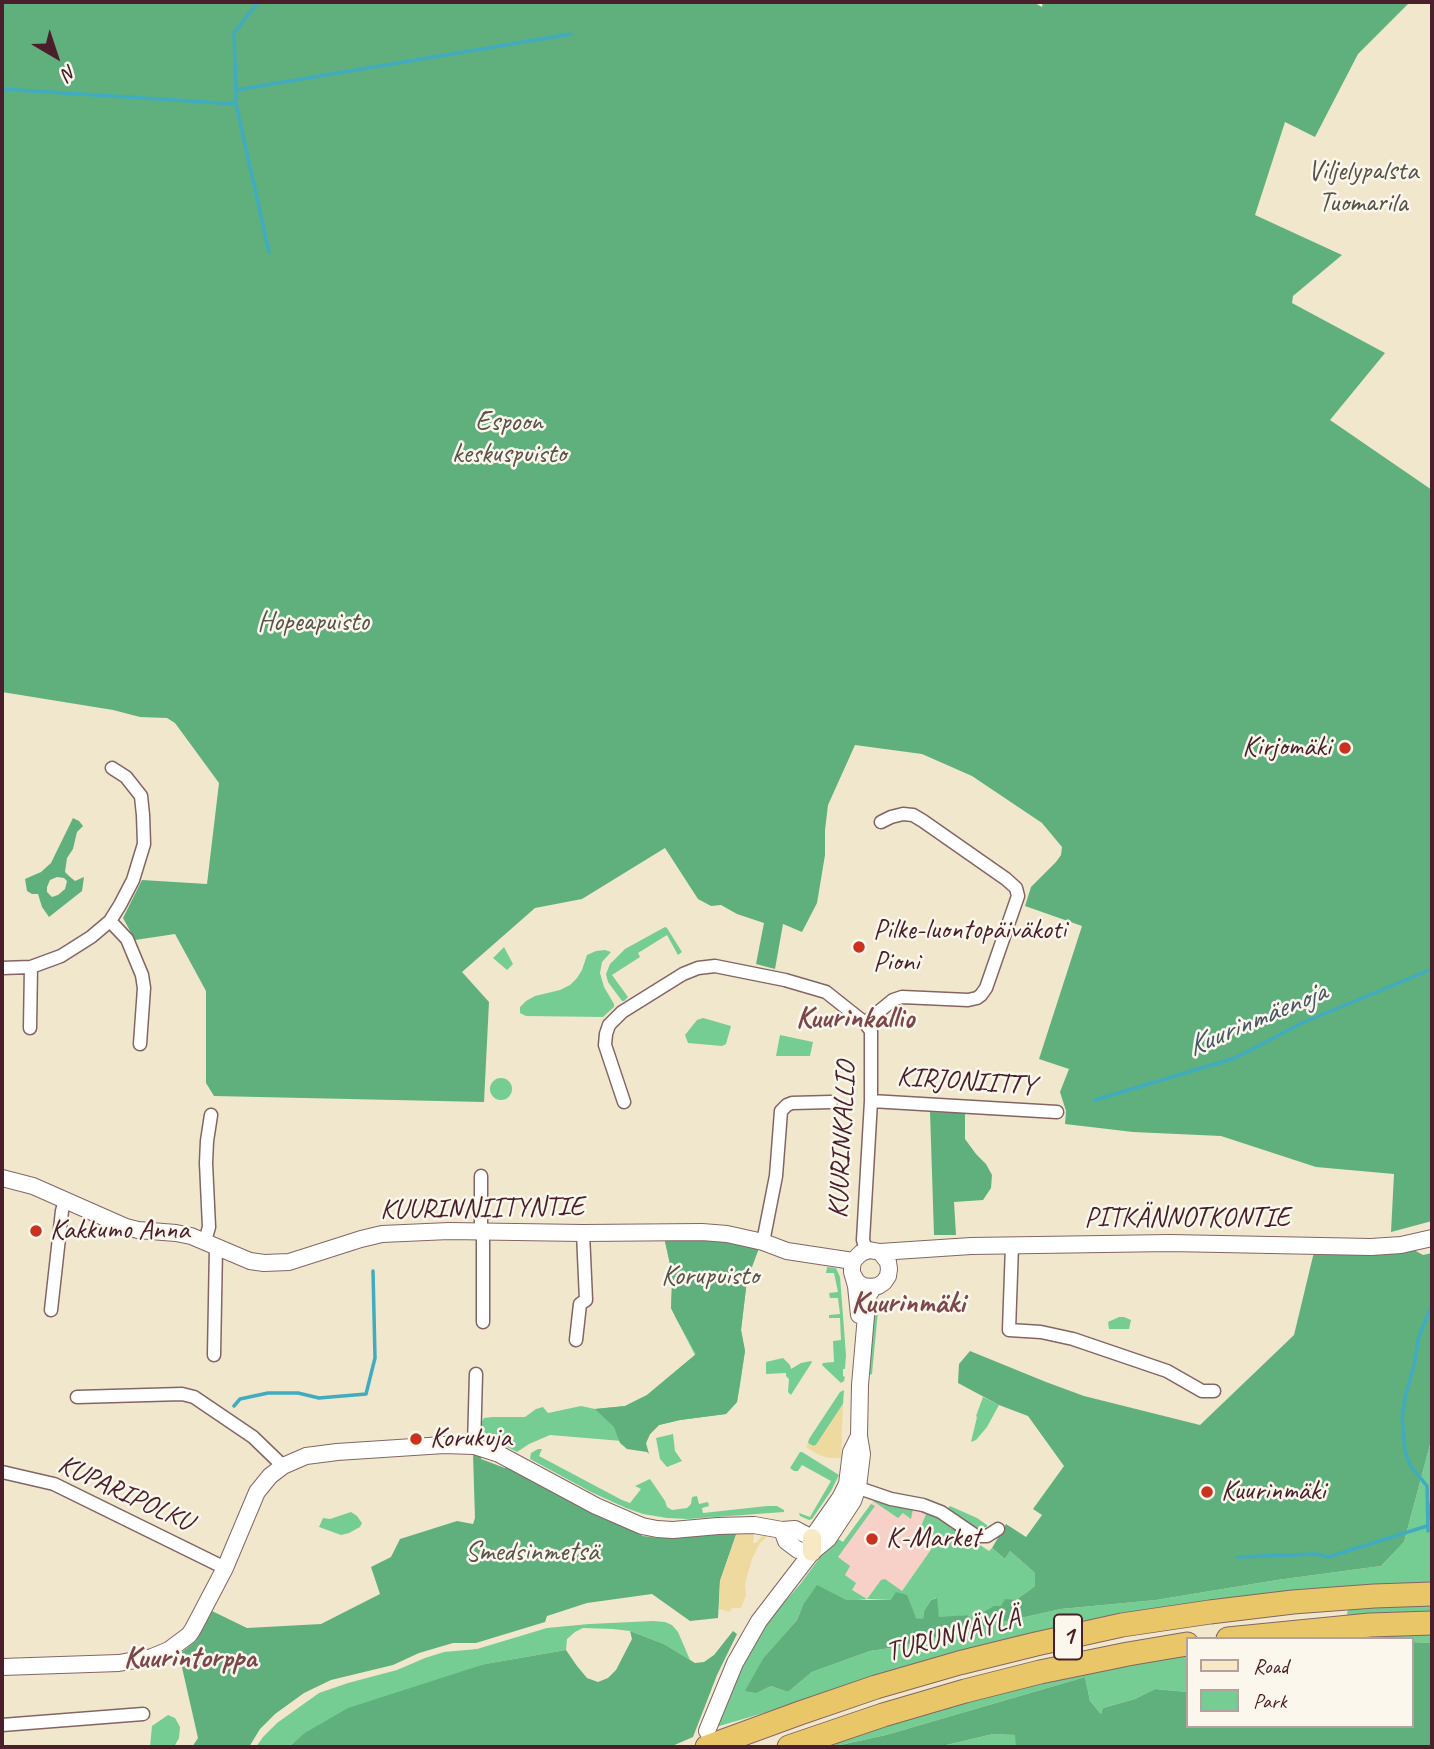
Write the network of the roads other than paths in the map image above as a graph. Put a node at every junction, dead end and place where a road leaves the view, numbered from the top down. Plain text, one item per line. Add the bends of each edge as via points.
1 (112, 768) dead end
2 (881, 822) dead end
3 (110, 921) junction
4 (2, 968) edge
5 (31, 968) junction
6 (865, 1023) junction
7 (30, 1028) dead end
8 (140, 1044) dead end
9 (871, 1101) junction
10 (624, 1102) dead end
11 (831, 1102) dead end
12 (1057, 1112) dead end
13 (211, 1115) dead end
14 (481, 1176) dead end
15 (2, 1178) edge
16 (65, 1200) junction
17 (481, 1232) junction
18 (583, 1233) junction
19 (1432, 1238) edge
20 (762, 1242) junction
21 (211, 1244) junction
22 (1012, 1245) junction
23 (941, 1247) junction
24 (863, 1260) junction
25 (890, 1269) junction
26 (874, 1287) junction
27 (51, 1310) dead end
28 (483, 1322) dead end
29 (576, 1340) dead end
30 (863, 1344) junction
31 (214, 1355) dead end
32 (476, 1374) dead end
33 (1214, 1391) dead end
34 (77, 1397) dead end
35 (474, 1446) junction
36 (283, 1466) junction
37 (2, 1472) edge
38 (853, 1485) junction
39 (999, 1529) dead end
40 (812, 1545) junction
41 (225, 1568) junction
42 (1432, 1594) edge
43 (1432, 1623) edge
44 (1248, 1637) edge
45 (1186, 1644) edge
46 (2, 1667) edge
47 (143, 1714) dead end
48 (2, 1725) edge
49 (710, 1740) edge
50 (789, 1747) edge

1 - 3 street via 141,796 144,844 133,880
2 - 6 street via 913,815 1006,879 1018,896 981,995 968,1000 902,997
3 - 5 street via 80,946
3 - 8 street via 127,939 142,975
4 - 5 street
5 - 7 street
6 - 9 street, KUURINKALLIO via 872,1040
6 - 10 street, KUURINKALLIO via 825,992 762,975 698,968 622,1012 609,1025 605,1045
9 - 12 street, KIRJONIITTY
9 - 24 street, KUURINKALLIO
11 - 20 street via 792,1103 782,1111 776,1176
13 - 21 street via 206,1163
14 - 17 street
15 - 16 street, KUURINNIITYNTIE
16 - 21 street, KUURINNIITYNTIE via 126,1227 177,1233
16 - 27 street
17 - 18 street, KUURINNIITYNTIE
17 - 21 street, KUURINNIITYNTIE via 382,1234 280,1263 250,1261
17 - 28 street
18 - 20 street, KUURINNIITYNTIE via 702,1232
18 - 29 street via 586,1300 580,1304
19 - 22 street, PITKÄNNOTKONTIE via 1370,1247
20 - 24 street, KUURINNIITYNTIE via 787,1251
21 - 31 street
22 - 23 street, PITKÄNNOTKONTIE
22 - 33 street via 1009,1330 1073,1339 1167,1371 1202,1391
23 - 24 street, PITKÄNNOTKONTIE
23 - 25 street, PITKÄNNOTKONTIE
24 - 25 street via 887,1258
24 - 26 street via 857,1282
24 - 30 street via 858,1296
25 - 26 street via 886,1279
26 - 30 street via 867,1304
30 - 38 street via 859,1436 851,1452
32 - 35 street
34 - 36 street via 194,1397 253,1437
35 - 36 street via 337,1452 306,1456
35 - 40 street via 499,1454 642,1526 795,1529
36 - 41 street via 257,1492
37 - 41 street, KUPARIPOLKU via 54,1484
38 - 39 street via 941,1512 976,1536
38 - 40 street
40 - 49 street via 734,1663
41 - 46 street via 189,1635 169,1650 119,1663
42 - 49 highway, TURUNVÄYLÄ / 1 via 1293,1602 1122,1625 959,1663
43 - 44 highway
45 - 50 highway, TURUNVÄYLÄ / 1 via 965,1691
47 - 48 street

